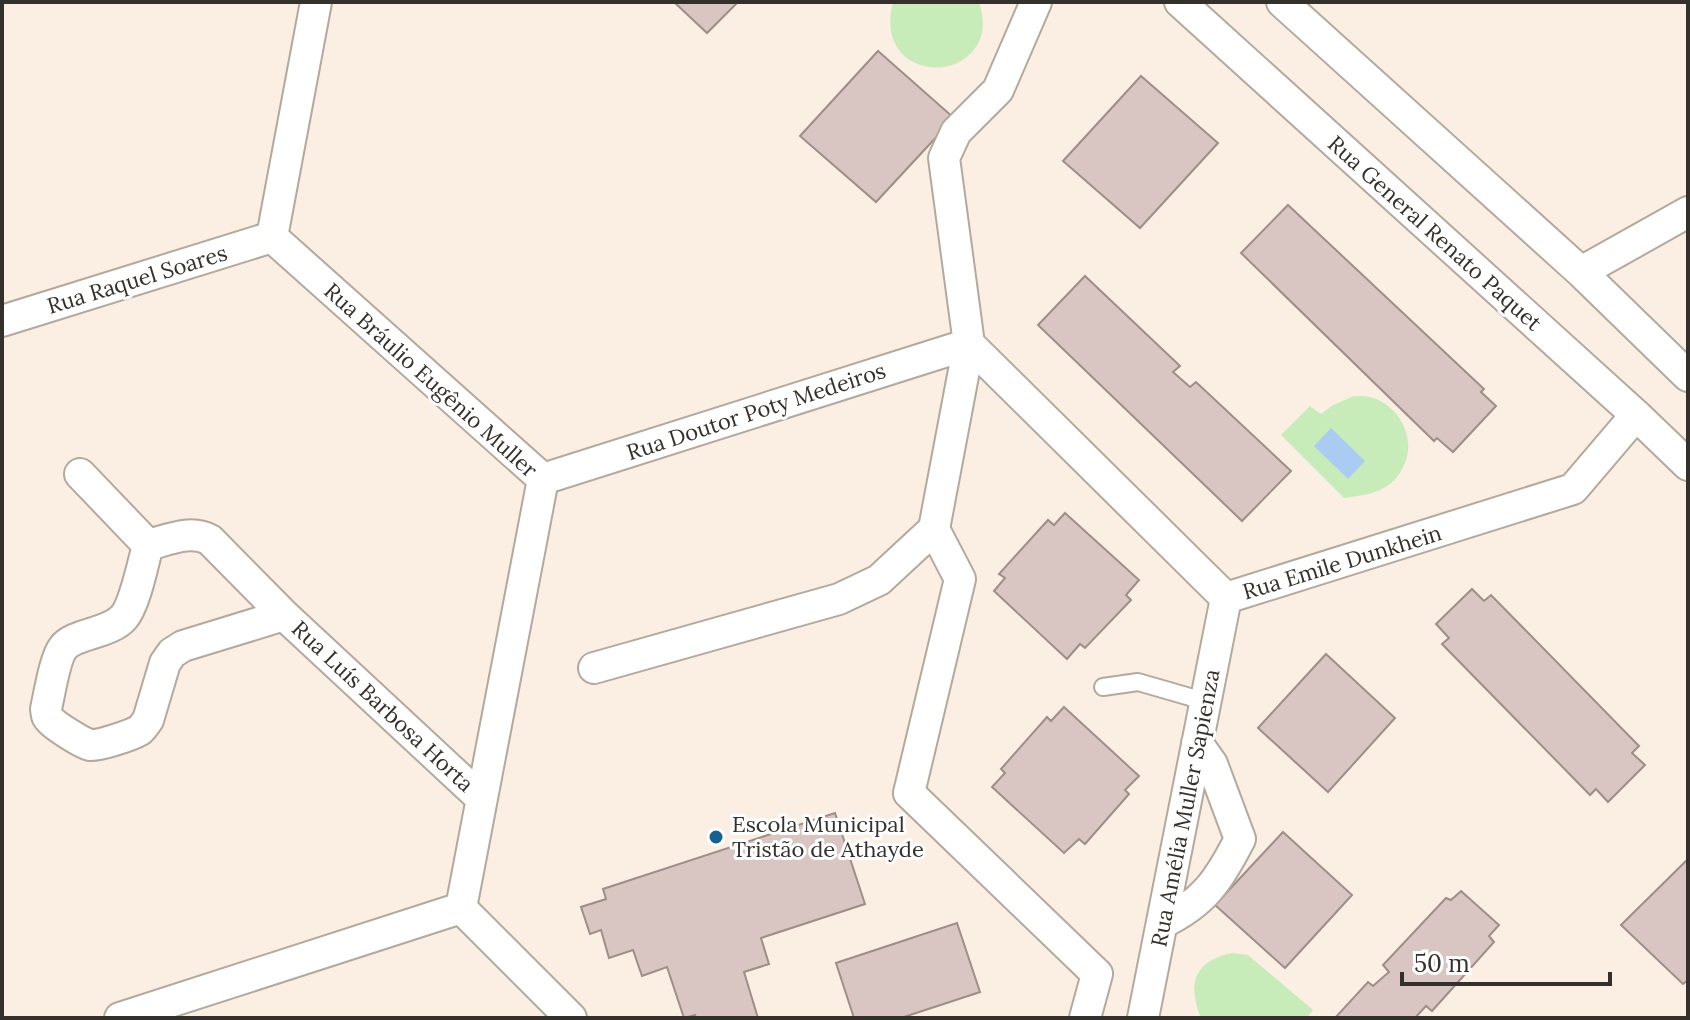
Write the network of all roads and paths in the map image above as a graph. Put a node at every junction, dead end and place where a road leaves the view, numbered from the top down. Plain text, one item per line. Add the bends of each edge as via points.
1 (316, 2) edge
2 (1036, 2) edge
3 (1180, 2) edge
4 (1282, 2) edge
5 (1688, 212) edge
6 (272, 237) junction
7 (1581, 272) junction
8 (2, 321) edge
9 (969, 344) junction
10 (1688, 376) edge
11 (1636, 415) junction
12 (1688, 465) edge
13 (80, 474) dead end
14 (543, 479) junction
15 (934, 529) junction
16 (148, 545) junction
17 (1226, 598) junction
18 (284, 615) junction
19 (594, 668) dead end
20 (1103, 687) dead end
21 (1205, 705) junction
22 (1197, 743) junction
23 (481, 798) junction
24 (461, 908) junction
25 (1162, 923) junction
26 (120, 1018) edge
27 (571, 1018) edge
28 (1085, 1018) edge
29 (1143, 1018) edge

1 - 6 street
2 - 9 street via 998,90 956,132 944,158
3 - 11 street, Rua General Renato Paquet
4 - 7 street
5 - 7 street
6 - 8 street, Rua Raquel Soares
6 - 14 street, Rua Bráulio Eugênio Muller
7 - 10 street
9 - 14 street, Rua Doutor Poty Medeiros
9 - 15 street
9 - 17 street, Rua Emile Dunkhein
11 - 12 street, Rua General Renato Paquet
11 - 17 street, Rua Emile Dunkhein via 1573,489
13 - 16 street
14 - 23 street, Rua Bráulio Eugênio Muller
15 - 19 street via 879,580 839,599
15 - 28 street via 960,579 909,793 1097,974
16 - 18 street, Rua Luís Barbosa Horta via 188,535 210,540
16 - 18 street, Rua Luís Barbosa Horta via 124,617 68,643 60,654 46,709 53,723 83,742 98,744 142,728 165,663 183,646
17 - 21 street, Rua Amélia Muller Sapienza
18 - 23 street, Rua Luís Barbosa Horta
20 - 21 lane via 1138,682
21 - 22 street, Rua Amélia Muller Sapienza
22 - 25 street, Rua Amélia Muller Sapienza
22 - 25 street via 1212,764 1240,839 1222,874 1198,900
23 - 24 street, Rua Bráulio Eugênio Muller
24 - 26 street
24 - 27 street
25 - 29 street, Rua Amélia Muller Sapienza

